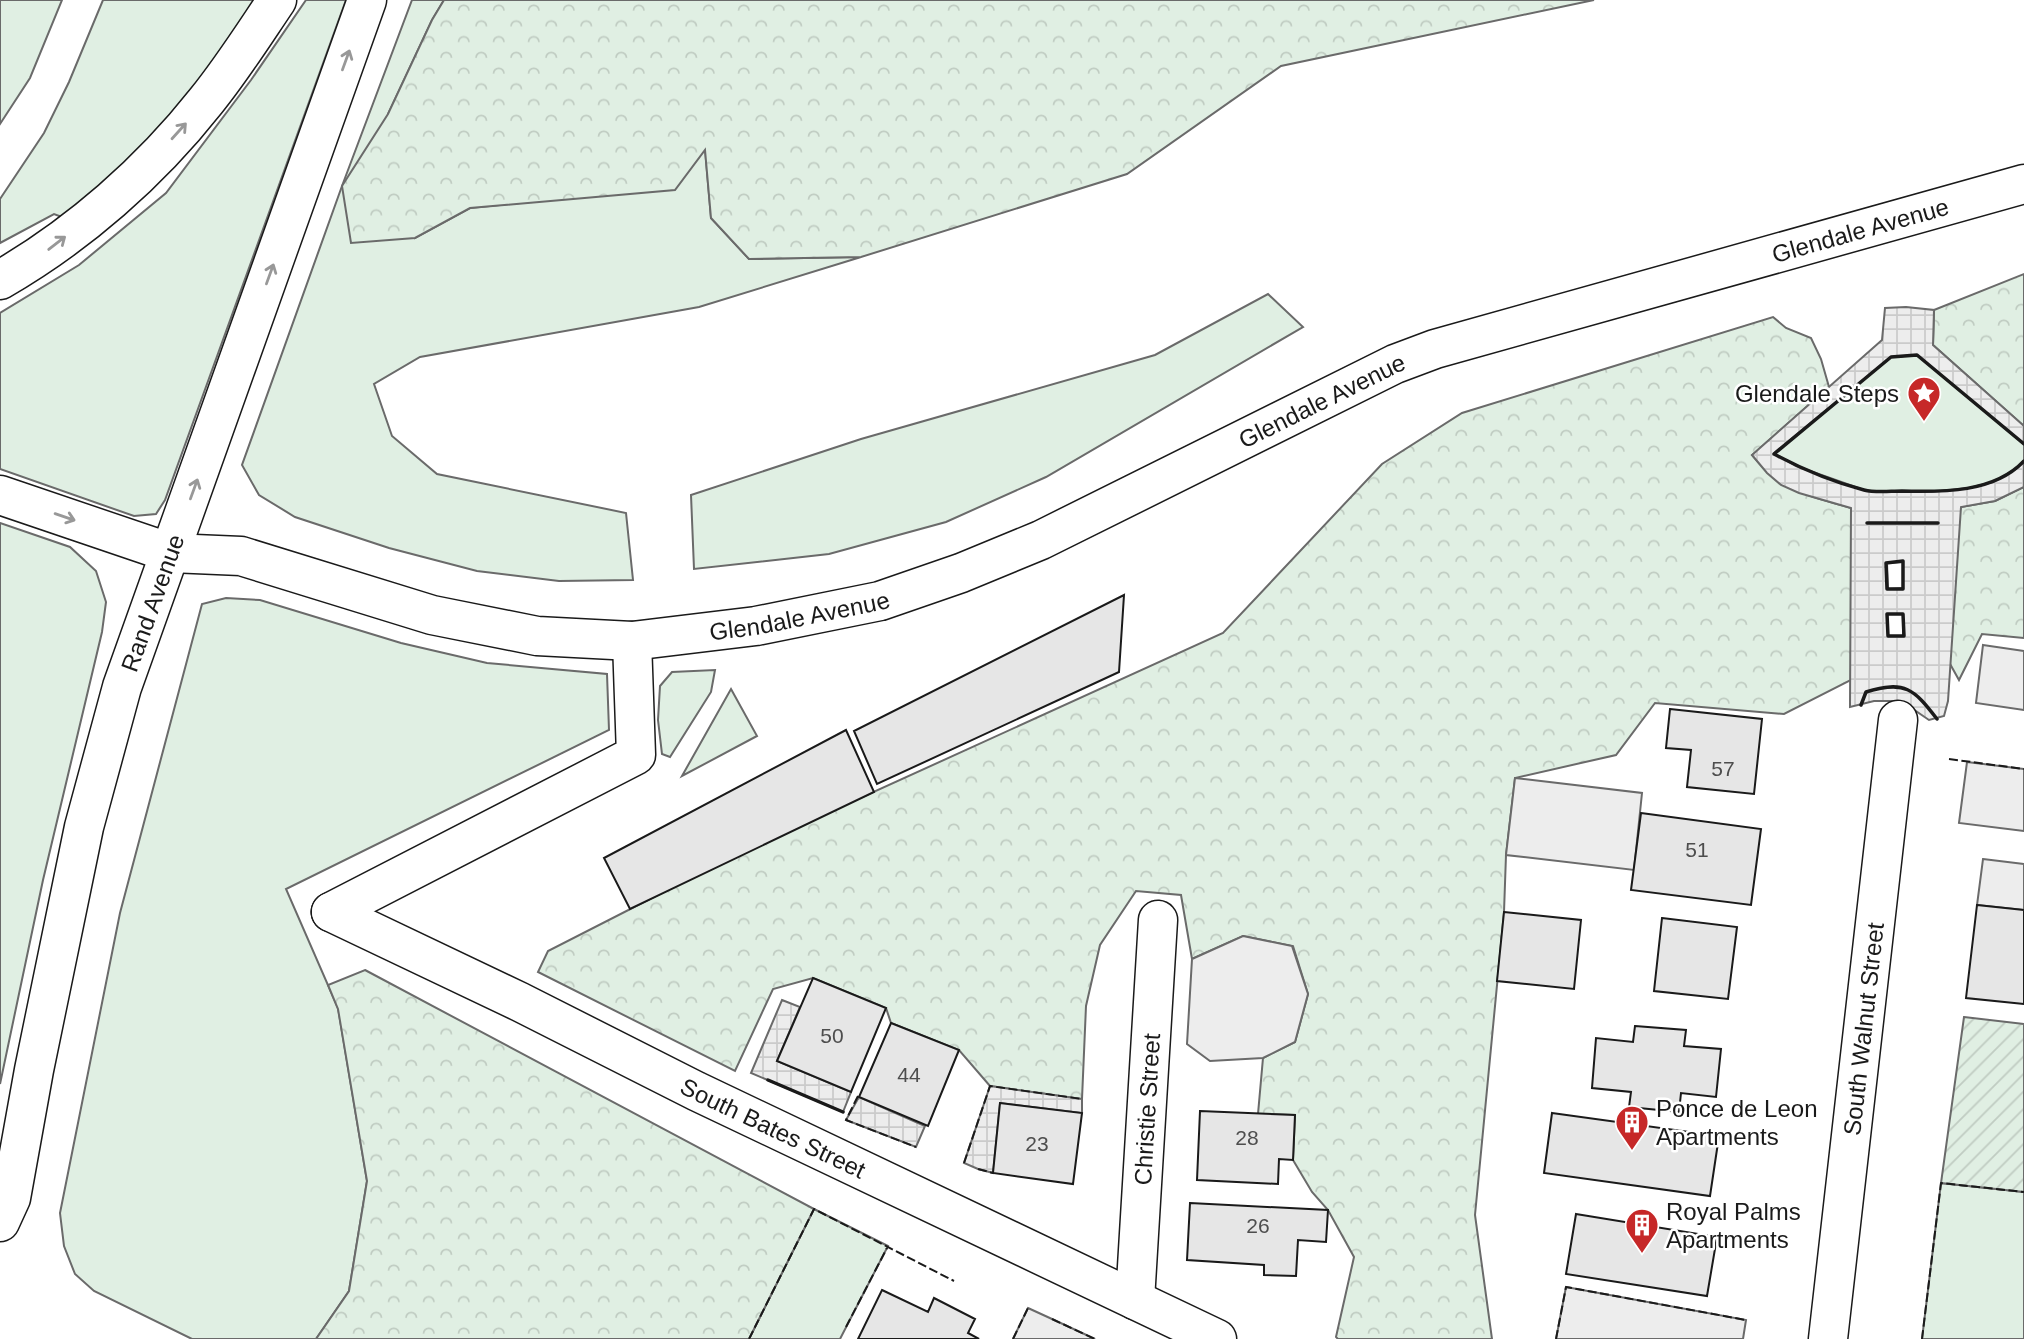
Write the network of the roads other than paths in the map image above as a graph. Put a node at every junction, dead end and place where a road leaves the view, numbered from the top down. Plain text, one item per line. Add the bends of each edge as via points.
1 (278, 0) edge
2 (368, 0) edge
3 (2024, 184) edge
4 (0, 280) edge
5 (0, 495) edge
6 (171, 553) junction
7 (632, 640) junction
8 (1898, 720) dead end
9 (1158, 920) dead end
10 (0, 1222) edge
11 (1135, 1300) junction
12 (1217, 1339) edge
13 (1828, 1339) edge

4 -> 1 street via 34,261 134,182 206,102
6 -> 2 street, Rand Avenue
3 - 7 street, Glendale Avenue via 1435,349 1395,364 1041,540 880,601 756,626
5 -> 6 street, Glendale Avenue
6 - 7 street, Glendale Avenue via 241,556 432,615 537,636
6 - 10 street, Rand Avenue via 122,687 84,827 11,1198
7 - 11 street, South Bates Street via 636,755 331,912
8 - 13 street, South Walnut Street
9 - 11 street, Christie Street
11 - 12 street, South Bates Street

